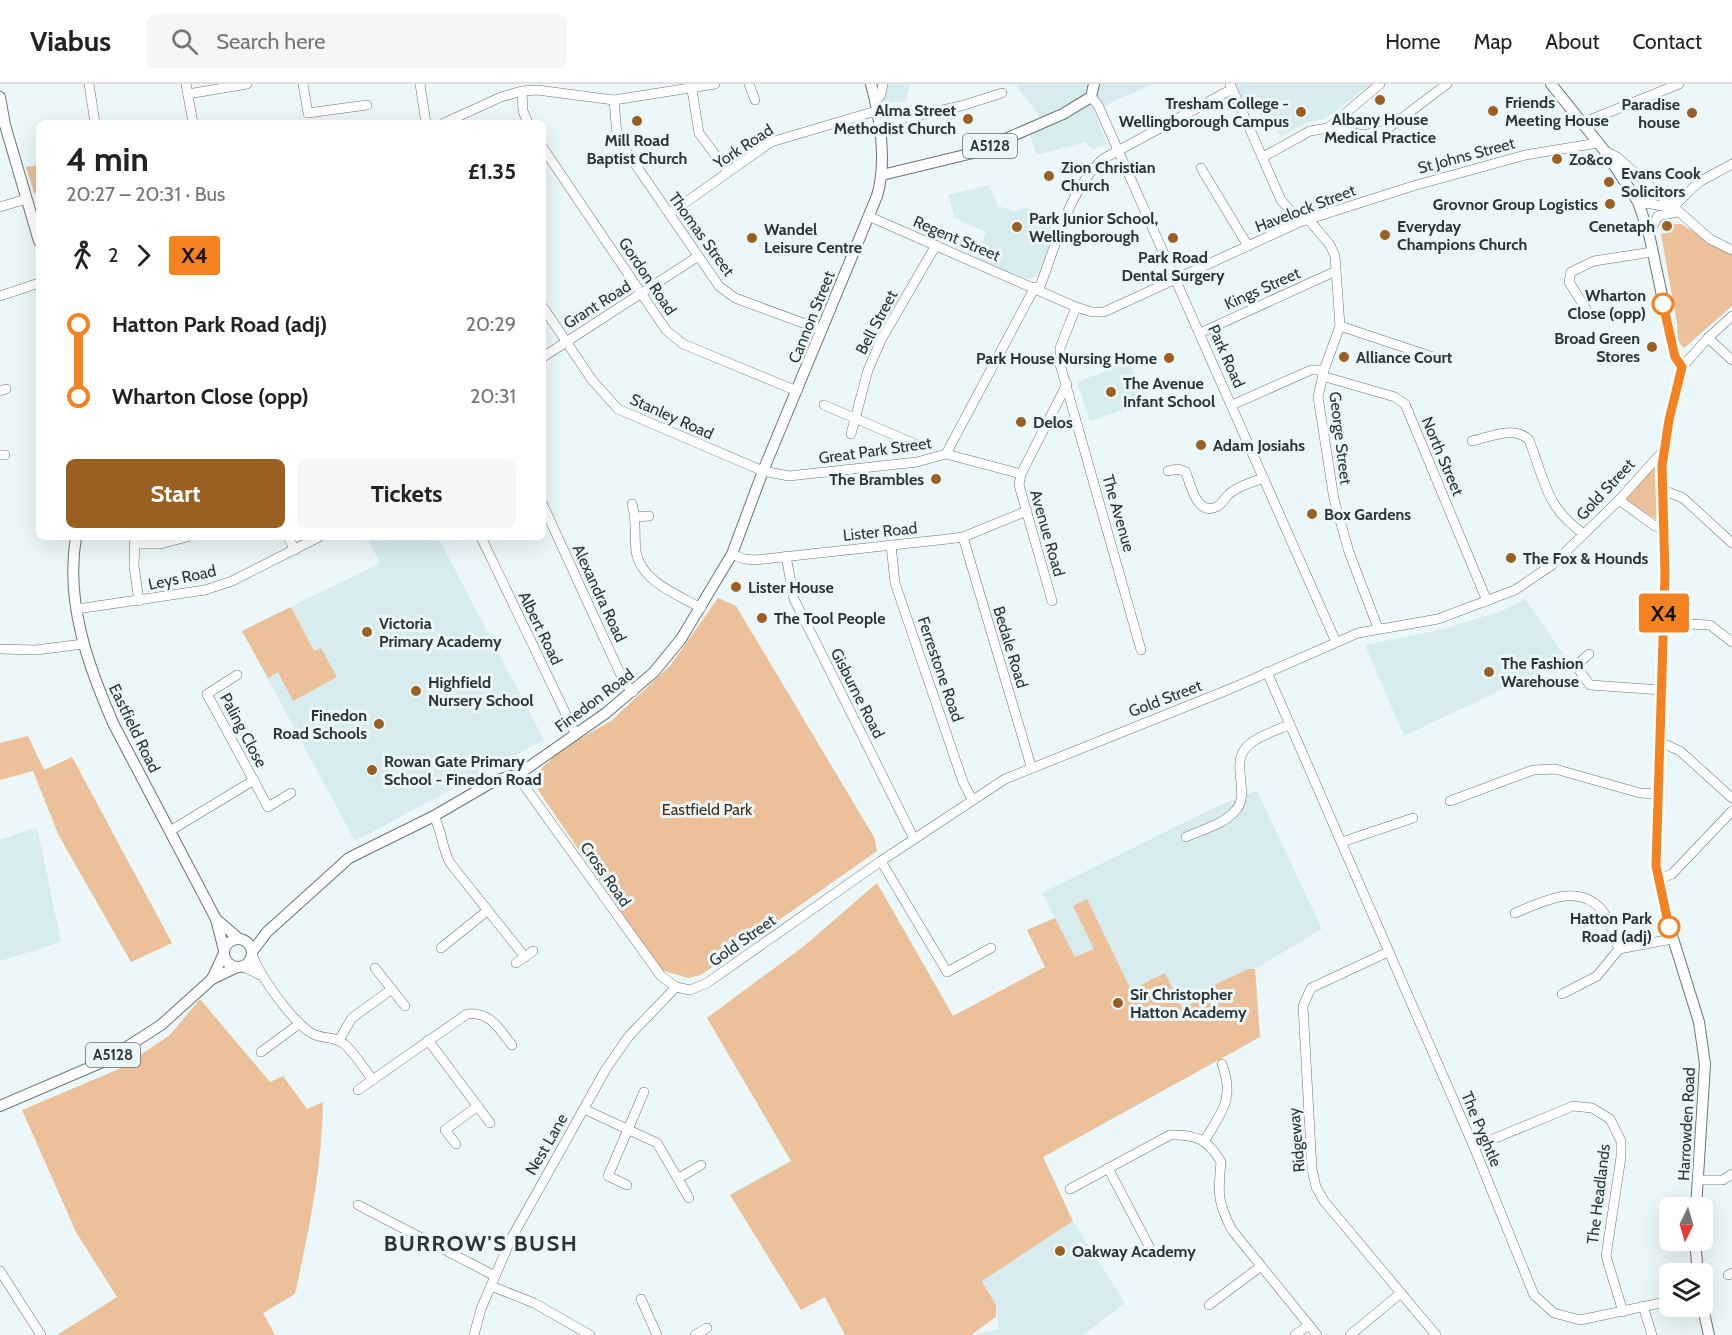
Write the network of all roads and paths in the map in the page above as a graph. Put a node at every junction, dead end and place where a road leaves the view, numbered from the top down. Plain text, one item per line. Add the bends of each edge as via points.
1 (89, 84) edge
2 (186, 84) edge
3 (247, 84) edge
4 (303, 84) edge
5 (420, 84) edge
6 (715, 84) edge
7 (749, 84) edge
8 (871, 84) edge
9 (883, 84) edge
10 (1094, 84) edge
11 (1380, 84) edge
12 (1447, 84) edge
13 (1551, 84) edge
14 (1679, 84) edge
15 (691, 86) edge
16 (1231, 86) edge
17 (522, 91) junction
18 (1002, 93) dead end
19 (188, 94) junction
20 (0, 97) edge
21 (1090, 97) junction
22 (614, 100) junction
23 (755, 100) dead end
24 (367, 105) dead end
25 (876, 107) junction
26 (95, 120) edge
27 (192, 120) edge
28 (426, 120) edge
29 (451, 120) edge
30 (527, 120) edge
31 (1582, 123) junction
32 (878, 124) junction
33 (2, 126) edge
34 (1328, 128) junction
35 (1601, 147) junction
36 (546, 152) edge
37 (1119, 152) junction
38 (1263, 156) junction
39 (1732, 164) edge
40 (1200, 168) dead end
41 (728, 172) junction
42 (882, 175) junction
43 (1413, 186) joint
44 (26, 199) junction
45 (1638, 202) junction
46 (0, 207) edge
47 (1674, 210) junction
48 (669, 214) junction
49 (868, 216) junction
50 (1305, 221) junction
51 (36, 231) edge
52 (1649, 234) junction
53 (936, 245) junction
54 (1248, 246) junction
55 (1732, 250) edge
56 (1652, 252) junction
57 (697, 257) junction
58 (1336, 271) junction
59 (1177, 279) junction
60 (36, 284) edge
61 (1037, 288) junction
62 (642, 294) junction
63 (0, 296) edge
64 (1076, 307) junction
65 (1586, 309) dead end
66 (546, 311) edge
67 (1732, 316) edge
68 (1340, 326) junction
69 (822, 330) junction
70 (1200, 333) junction
71 (1708, 338) junction
72 (566, 341) junction
73 (546, 355) edge
74 (1439, 358) dead end
75 (1732, 360) edge
76 (1682, 367) junction
77 (1323, 373) junction
78 (1067, 384) junction
79 (797, 391) junction
80 (824, 405) dead end
81 (1232, 405) junction
82 (855, 418) junction
83 (851, 434) dead end
84 (1472, 441) dead end
85 (920, 446) dead end
86 (1664, 450) junction
87 (946, 454) junction
88 (763, 471) junction
89 (1168, 471) dead end
90 (1021, 474) junction
91 (1264, 478) junction
92 (1663, 490) junction
93 (1619, 500) junction
94 (632, 504) dead end
95 (1027, 511) junction
96 (546, 512) edge
97 (649, 516) dead end
98 (636, 517) junction
99 (1664, 528) junction
100 (1584, 534) junction
101 (963, 537) junction
102 (76, 540) edge
103 (135, 540) edge
104 (176, 540) edge
105 (290, 540) edge
106 (314, 540) edge
107 (482, 540) edge
108 (1732, 543) edge
109 (891, 545) junction
110 (296, 550) junction
111 (732, 554) junction
112 (786, 556) junction
113 (139, 601) junction
114 (1052, 601) dead end
115 (1487, 602) junction
116 (701, 608) junction
117 (77, 609) junction
118 (1664, 623) junction
119 (1378, 628) junction
120 (1336, 642) junction
121 (1732, 642) edge
122 (83, 644) junction
123 (0, 648) edge
124 (1142, 650) dead end
125 (1589, 654) dead end
126 (1267, 672) junction
127 (237, 675) dead end
128 (1662, 690) junction
129 (633, 692) junction
130 (1289, 725) junction
131 (575, 733) junction
132 (1659, 742) junction
133 (1032, 766) junction
134 (519, 774) junction
135 (254, 780) junction
136 (291, 794) dead end
137 (1658, 794) junction
138 (1732, 798) edge
139 (972, 799) junction
140 (1450, 801) dead end
141 (1732, 811) edge
142 (434, 816) junction
143 (1413, 818) dead end
144 (170, 831) junction
145 (1185, 837) dead end
146 (914, 839) junction
147 (1342, 843) junction
148 (881, 861) junction
149 (1658, 880) junction
150 (487, 911) junction
151 (1515, 913) dead end
152 (216, 919) junction
153 (267, 932) junction
154 (241, 939) junction
155 (1672, 939) junction
156 (441, 948) dead end
157 (991, 948) dead end
158 (1619, 948) junction
159 (224, 951) junction
160 (1388, 952) junction
161 (252, 953) junction
162 (516, 963) dead end
163 (239, 967) junction
164 (375, 969) dead end
165 (260, 975) junction
166 (212, 979) junction
167 (676, 987) junction
168 (392, 989) junction
169 (1562, 994) dead end
170 (405, 1006) dead end
171 (299, 1024) junction
172 (339, 1040) junction
173 (428, 1040) junction
174 (512, 1045) dead end
175 (261, 1052) dead end
176 (1222, 1064) dead end
177 (373, 1080) junction
178 (358, 1090) dead end
179 (644, 1092) dead end
180 (0, 1106) edge
181 (478, 1106) junction
182 (584, 1108) junction
183 (490, 1123) dead end
184 (627, 1127) junction
185 (1205, 1140) junction
186 (456, 1144) dead end
187 (1474, 1147) junction
188 (701, 1165) dead end
189 (1108, 1168) junction
190 (1732, 1174) edge
191 (679, 1178) junction
192 (1698, 1180) junction
193 (627, 1185) dead end
194 (1070, 1189) dead end
195 (1697, 1197) edge
196 (689, 1198) dead end
197 (358, 1205) dead end
198 (1149, 1246) dead end
199 (1260, 1267) junction
200 (0, 1270) edge
201 (495, 1276) junction
202 (491, 1286) junction
203 (1401, 1293) junction
204 (641, 1299) dead end
205 (1659, 1303) edge
206 (1209, 1305) dead end
207 (1644, 1306) junction
208 (1623, 1311) junction
209 (1705, 1317) edge
210 (576, 1325) junction
211 (1309, 1325) junction
212 (707, 1328) dead end
213 (41, 1335) edge
214 (474, 1335) edge
215 (573, 1335) edge
216 (590, 1335) edge
217 (657, 1335) edge
218 (695, 1335) edge
219 (1295, 1335) edge
220 (1317, 1335) edge
221 (1350, 1335) edge
222 (1436, 1335) edge
223 (1652, 1335) edge
224 (1709, 1335) edge

1 - 26 street
2 - 19 street
3 - 19 street
4 - 24 street via 308,113
5 - 28 street
6 - 15 street
7 - 23 street
8 - 25 main road, Cannon Street
9 - 25 street
10 - 21 main road
11 - 34 street
12 - 34 street via 1386,130 1364,135
13 - 31 main road
14 - 31 street
15 - 22 street
15 - 41 street via 699,133
16 - 37 street, Great Park Street
16 - 38 street, George Street
17 - 22 street
17 - 29 street
17 - 30 street
18 - 32 street
19 - 27 street
20 - 33 main road
21 - 37 street, Park Road via 1098,105
21 - 42 main road, A5128 via 1064,114 973,153
22 - 48 street, Thomas Street via 617,135
25 - 32 main road, Cannon Street
25 - 41 street, York Road via 782,137
31 - 35 main road
32 - 42 main road, Cannon Street
33 - 44 main road
34 - 38 street via 1310,131
35 - 43 street, St Johns Street via 1525,155
35 - 45 main road
35 - 47 street
36 - 62 street, Gordon Road
37 - 59 street, Park Road
37 - 61 street, Great Park Street via 1091,169 1078,190
38 - 50 street, George Street via 1281,200
39 - 47 street via 1700,183
40 - 54 street
41 - 48 street, York Road
42 - 49 main road, Cannon Street
43 - 50 street, Havelock Street
44 - 46 street
44 - 51 main road
45 - 47 street
45 - 52 main road
47 - 52 street via 1658,216
47 - 55 street via 1710,239
48 - 57 street, Thomas Street
49 - 53 street, Regent Street
49 - 69 main road, Cannon Street
50 - 54 street, Havelock Street
50 - 58 street, George Street via 1330,245
52 - 56 main road
53 - 61 street, Regent Street
53 - 82 street, Bell Street via 880,340
54 - 59 street, Havelock Street
56 - 65 street via 1594,261 1571,272 1569,282
56 - 76 main road via 1675,357
57 - 62 street, Grant Road
57 - 69 street, Thomas Street via 719,286 735,298
58 - 68 street, George Street
58 - 70 street, Kings Street
59 - 64 street, Havelock Street via 1104,312
59 - 70 street, Park Road
60 - 63 street
61 - 64 street, Regent Street
61 - 87 street, Great Park Street
62 - 72 street, Grant Road
62 - 79 street, Gordon Road via 666,330 683,344
64 - 78 street, The Avenue via 1060,348 1060,364
66 - 72 street, Stanley Road
67 - 71 street
68 - 74 street
68 - 77 street, George Street
69 - 79 main road, Cannon Street
70 - 81 street, Park Road
71 - 75 street
71 - 76 street
72 - 73 street, Grant Road
72 - 88 street, Stanley Road via 592,380 618,409
76 - 86 main road, Harrowden Road
77 - 81 street via 1311,369
77 - 115 street, North Street via 1395,397 1405,404
77 - 119 street, George Street via 1318,397 1334,499
78 - 90 street
78 - 124 street, The Avenue
79 - 88 main road, Cannon Street
80 - 82 street
81 - 91 street, Park Road
82 - 83 street, Bell Street
82 - 85 street
84 - 100 street via 1510,432 1524,435 1553,504 1568,523
86 - 92 main road, Harrowden Road
86 - 93 street, Gold Street
87 - 88 street, Great Park Street via 917,462 789,476
87 - 90 street
88 - 111 main road, Finedon Road
89 - 91 street via 1186,472 1196,499 1209,509 1217,507 1231,493
90 - 95 street, Avenue Road via 1019,485
91 - 120 street, Park Road
92 - 99 main road, Harrowden Road
92 - 108 street via 1683,498
93 - 99 street via 1655,526
93 - 100 street, Gold Street
94 - 98 street
95 - 101 street, Lister Road
95 - 114 street, Avenue Road
96 - 129 street, Alexandra Road via 624,682
97 - 98 street
98 - 116 street via 636,552 644,571
99 - 118 main road, Harrowden Road
100 - 115 street, Gold Street via 1552,565
101 - 109 street, Lister Road
101 - 133 street, Bedale Road
102 - 117 main road, Eastfield Road via 72,585
103 - 104 street via 160,544
103 - 113 street
105 - 110 street
106 - 110 street, Leys Road
107 - 131 street, Albert Road
109 - 112 street, Lister Road
109 - 139 street, Ferrestone Road via 895,583
110 - 113 street, Leys Road via 205,590
111 - 112 street, Lister Road via 744,559
111 - 116 main road, Finedon Road
112 - 146 street, Gisburne Road via 794,599
113 - 117 street, Leys Road
115 - 119 street, Gold Street via 1438,619
116 - 129 main road, Finedon Road via 661,664
117 - 122 main road, Eastfield Road
118 - 121 street via 1710,626
118 - 128 main road, Harrowden Road
119 - 120 street, Gold Street
120 - 126 street, Gold Street
122 - 123 street via 36,650
122 - 144 main road, Eastfield Road via 114,725
125 - 128 street via 1579,670 1590,685
126 - 130 street, The Pyghtle
126 - 133 street, Gold Street
127 - 135 street, Paling Close via 207,694
128 - 132 main road, Harrowden Road
129 - 131 main road, Finedon Road
130 - 145 street via 1245,748 1238,771 1242,798 1234,813
130 - 147 street, The Pyghtle
131 - 134 main road, Finedon Road
132 - 137 main road, Harrowden Road
132 - 138 street via 1680,751
133 - 139 street, Gold Street
134 - 142 main road, Finedon Road via 494,781
134 - 167 street, Cross Road via 648,961
135 - 136 street, Paling Close via 268,807
135 - 144 street, Paling Close
137 - 140 street via 1640,794 1555,769 1533,770
137 - 149 main road, Harrowden Road
139 - 146 street, Gold Street
141 - 149 street via 1672,874
142 - 150 street via 450,863
142 - 153 main road, Finedon Road via 349,858
143 - 147 street
144 - 152 main road, Eastfield Road
146 - 148 street, Gold Street
147 - 160 street, The Pyghtle
148 - 157 street via 947,972
148 - 167 street, Gold Street via 707,983 690,990
149 - 155 main road, Harrowden Road
150 - 156 street
150 - 162 street via 529,954
151 - 158 street via 1562,894 1582,897 1602,910
152 - 154 main road, Eastfield Road
152 - 159 main road, Eastfield Road
153 - 154 main road, Finedon Road
153 - 161 main road, Finedon Road
154 - 159 main road via 231,940
154 - 161 main road via 250,944
155 - 158 street
155 - 192 main road, Harrowden Road via 1700,1022 1705,1064
158 - 169 street via 1597,976
159 - 163 main road via 226,961
159 - 166 main road, A5128
160 - 187 street, The Pyghtle
160 - 203 street, Ridgeway via 1311,988 1303,1006 1316,1187
161 - 163 main road via 249,962
161 - 165 street
163 - 165 street
163 - 166 main road, A5128
164 - 168 street
165 - 171 street
166 - 180 main road, A5128 via 161,1025 105,1061
167 - 182 street, Nest Lane via 629,1036
168 - 170 street
168 - 172 street via 352,1018
171 - 172 street via 321,1037
171 - 175 street
172 - 177 street
173 - 174 street via 456,1020 477,1013 494,1022
173 - 177 street
173 - 181 street
176 - 185 street via 1229,1083 1225,1107
177 - 178 street
179 - 184 street
181 - 183 street
181 - 186 street via 445,1130
182 - 184 street
182 - 201 street, Nest Lane via 529,1204
184 - 191 street via 658,1145
184 - 193 street via 608,1176
185 - 189 street via 1187,1134 1170,1135
185 - 199 street via 1221,1162 1221,1210
187 - 208 street, The Pyghtle via 1534,1295 1554,1313 1580,1320
187 - 208 street, The Headlands via 1573,1106 1592,1108 1610,1119 1621,1141 1621,1157 1606,1256
188 - 191 street
189 - 194 street
189 - 198 street
190 - 192 street via 1723,1180
191 - 196 street
192 - 195 main road, Harrowden Road
197 - 201 street
199 - 206 street
199 - 211 street
200 - 213 street
201 - 202 street, Nest Lane
202 - 210 street
202 - 214 street, Nest Lane
203 - 221 street
203 - 222 street, Ridgeway
204 - 217 street
205 - 207 street, The Pyghtle
207 - 208 street, The Pyghtle
207 - 223 street
209 - 224 main road
210 - 215 street
210 - 216 street
211 - 219 street
211 - 220 street
212 - 218 street

